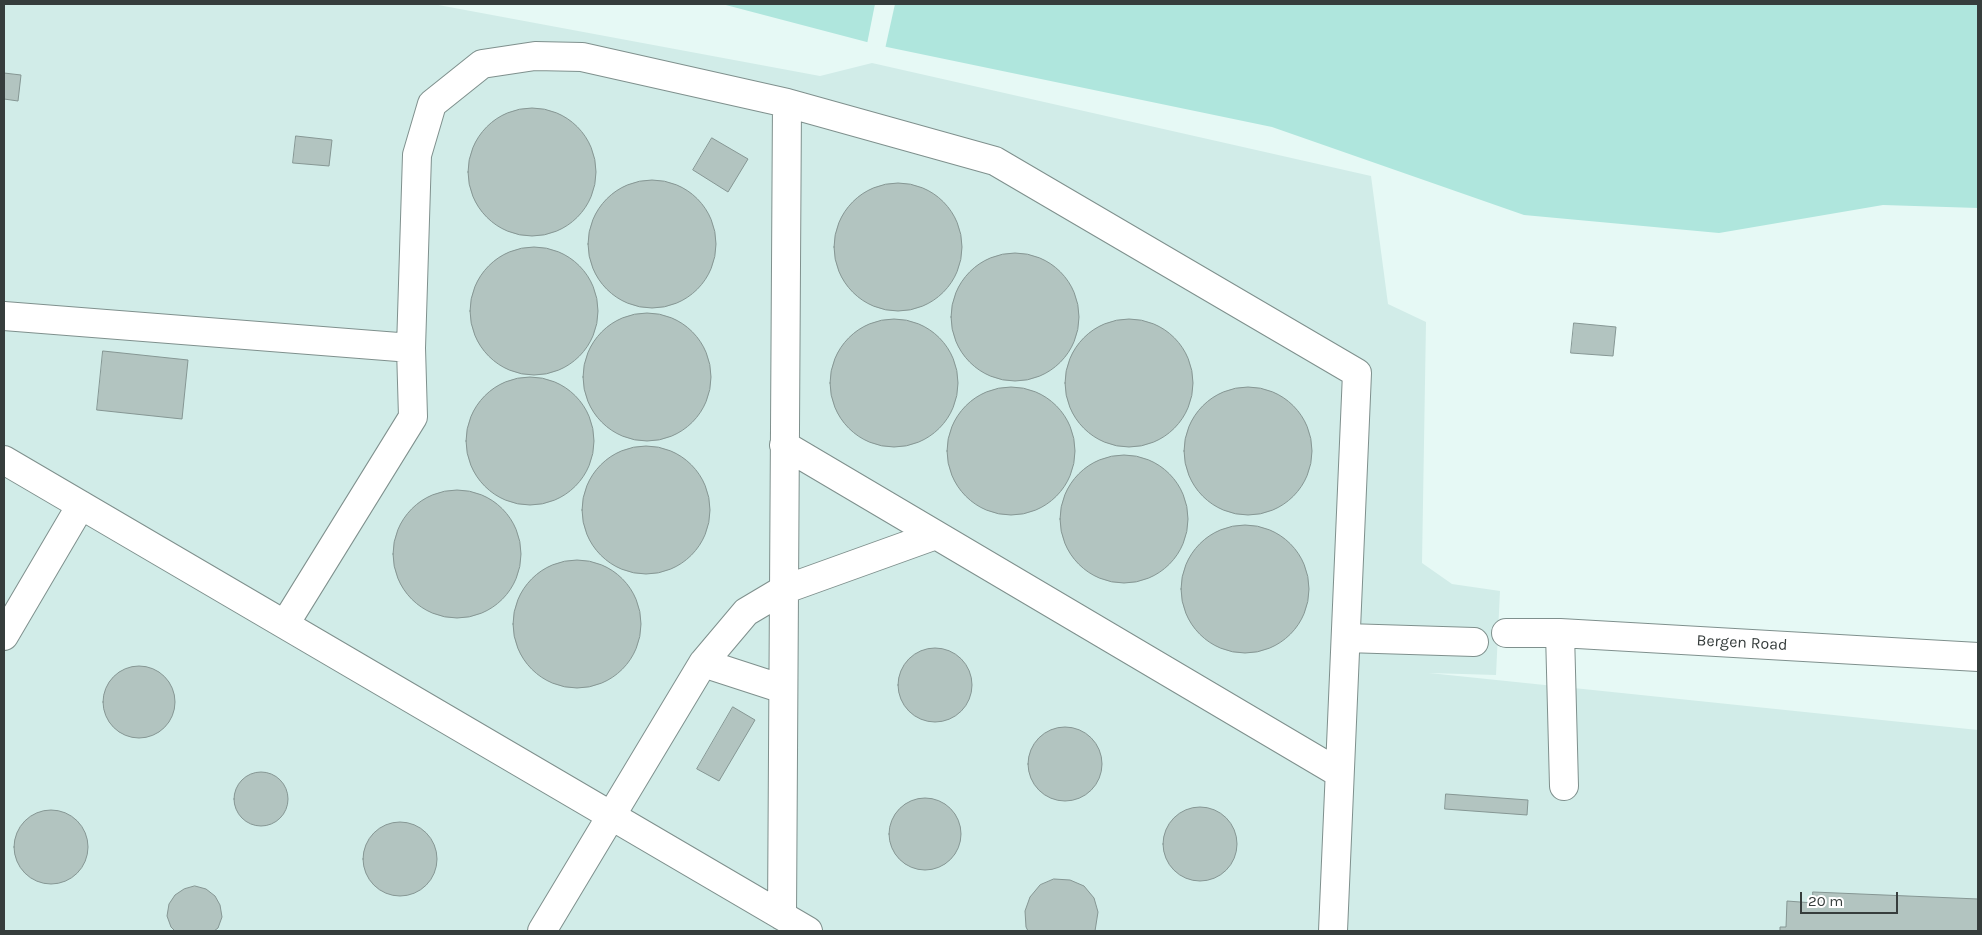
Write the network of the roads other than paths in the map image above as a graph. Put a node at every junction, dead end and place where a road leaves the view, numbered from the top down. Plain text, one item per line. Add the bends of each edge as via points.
1 (787, 103) junction
2 (4, 316) edge
3 (411, 348) junction
4 (784, 445) junction
5 (4, 460) edge
6 (81, 505) junction
7 (936, 534) junction
8 (784, 590) junction
9 (285, 624) junction
10 (1506, 633) dead end
11 (1560, 633) junction
12 (4, 636) edge
13 (1346, 638) junction
14 (1474, 642) dead end
15 (1978, 656) edge
16 (703, 663) junction
17 (783, 689) junction
18 (1339, 773) junction
19 (1564, 786) dead end
20 (611, 815) junction
21 (782, 916) junction
22 (542, 931) edge
23 (808, 931) edge
24 (1333, 931) edge

1 - 3 street via 582,57 534,56 482,64 432,104 417,156
1 - 4 street
1 - 13 street via 995,161 1357,373
2 - 3 street
3 - 9 street via 413,417
4 - 7 street
4 - 8 street
5 - 6 street
6 - 9 street
6 - 12 street
7 - 8 street
7 - 18 street
8 - 16 street via 746,612
8 - 17 street
9 - 20 street
10 - 11 street, Bergen Road
11 - 15 street, Bergen Road
11 - 19 street
13 - 14 street
13 - 18 street
16 - 17 street
16 - 20 street
17 - 21 street
18 - 24 street
20 - 21 street
20 - 22 street
21 - 23 street

